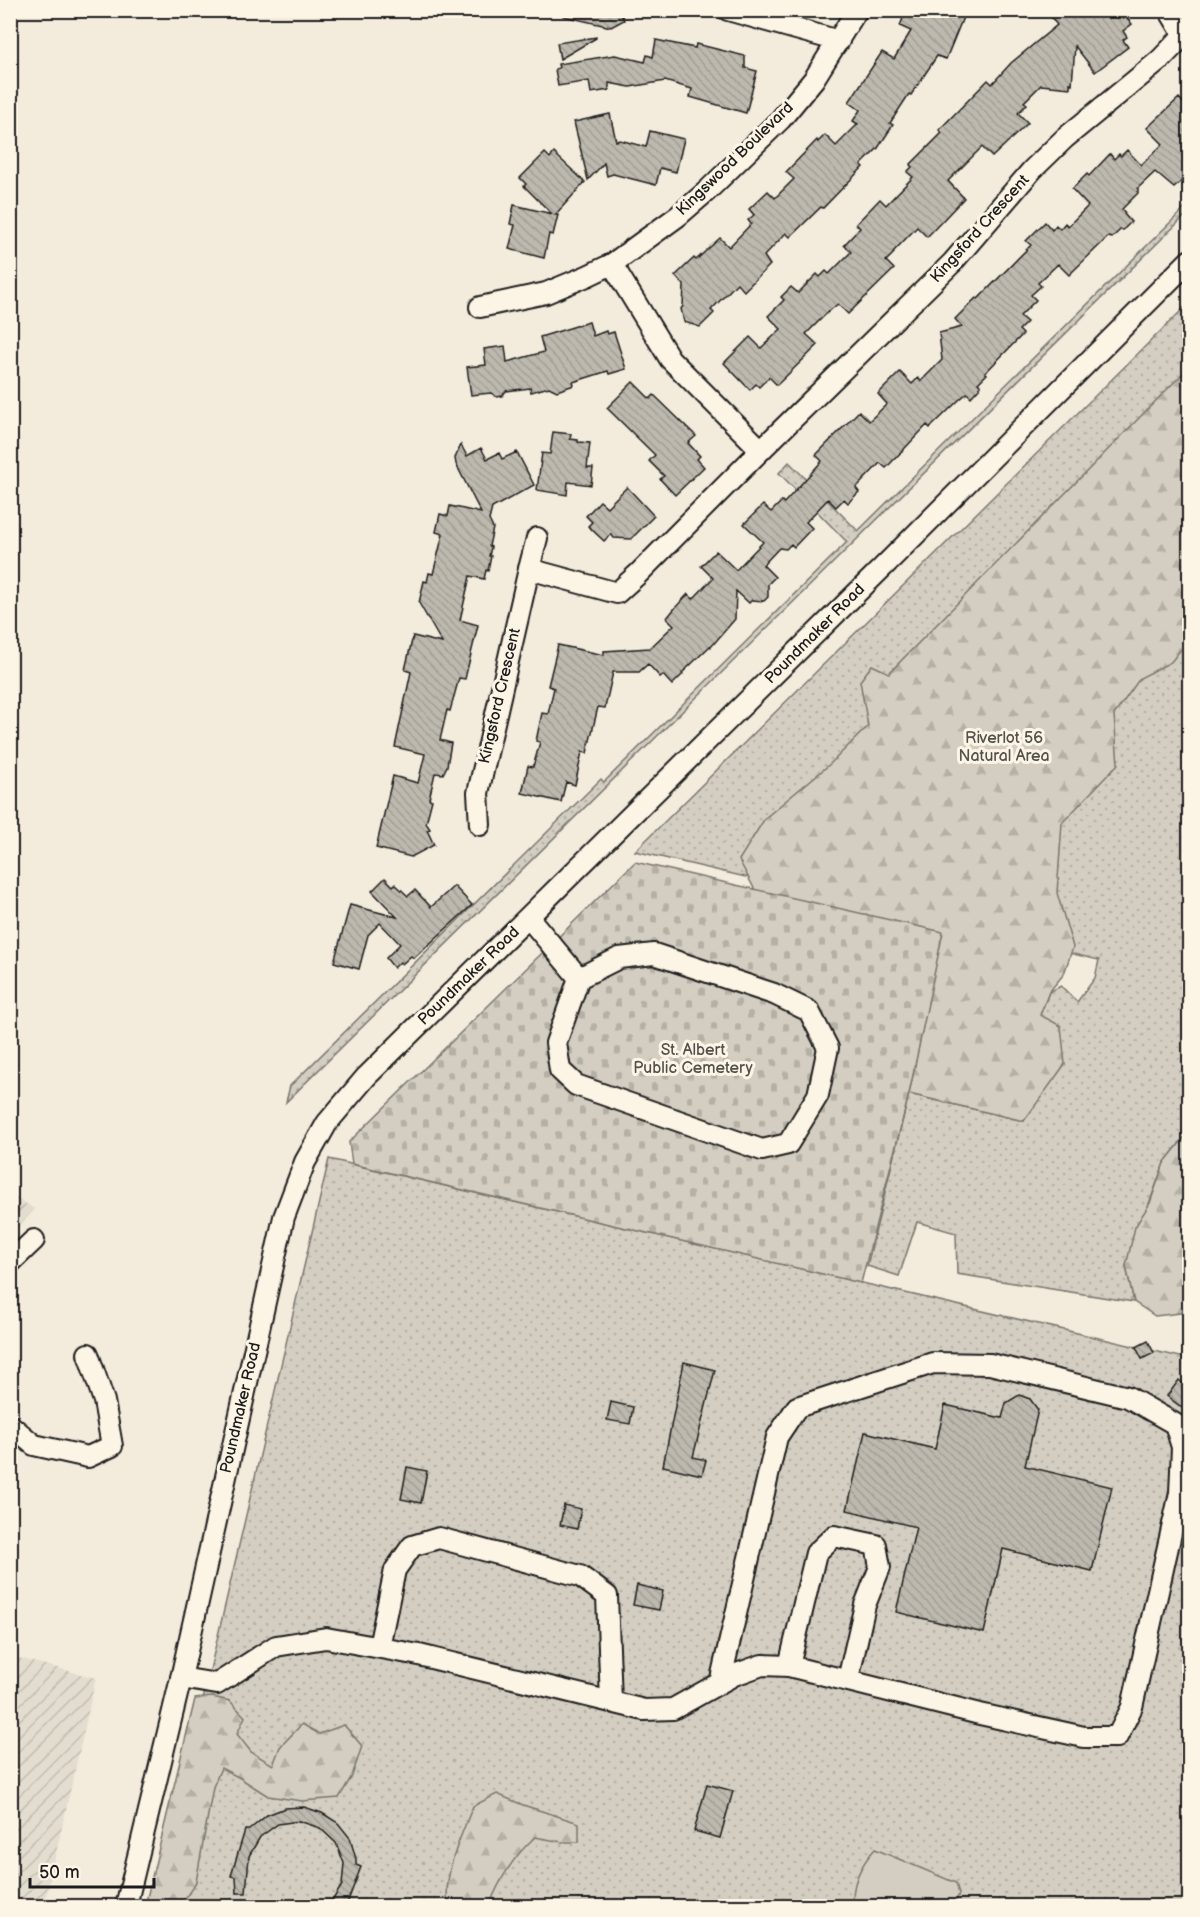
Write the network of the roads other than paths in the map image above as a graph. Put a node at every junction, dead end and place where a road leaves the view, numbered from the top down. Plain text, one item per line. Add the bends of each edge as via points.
1 (728, 10) edge
2 (856, 10) edge
3 (1168, 10) edge
4 (840, 41) junction
5 (1190, 260) edge
6 (612, 264) junction
7 (480, 307) dead end
8 (760, 450) junction
9 (537, 538) dead end
10 (529, 569) junction
11 (480, 825) dead end
12 (529, 918) junction
13 (579, 978) junction
14 (33, 1240) dead end
15 (10, 1263) edge
16 (88, 1354) dead end
17 (10, 1425) edge
18 (379, 1647) junction
19 (789, 1666) junction
20 (181, 1678) junction
21 (848, 1680) junction
22 (720, 1683) junction
23 (611, 1702) junction
24 (126, 1906) edge

1 - 4 street
2 - 4 street, Kingswood Boulevard
3 - 8 street, Kingsford Crescent via 1184,35 1032,170 952,263
4 - 6 street, Kingswood Boulevard via 781,118 678,216
5 - 12 street, Poundmaker Road
6 - 7 street, Kingswood Boulevard via 546,292
6 - 8 street via 669,359
8 - 10 street, Kingsford Crescent via 617,593
9 - 10 street, Kingsford Crescent
10 - 11 street, Kingsford Crescent via 478,792
12 - 13 street
12 - 20 street, Poundmaker Road via 366,1077 327,1123 305,1162 284,1217
13 - 13 street via 556,1042 560,1070 576,1085 762,1150 788,1144 818,1095 828,1048 809,1011 774,994 654,954 619,958
14 - 15 street
16 - 17 street via 104,1401 112,1446 88,1457 34,1445
18 - 20 street via 326,1638 276,1646 217,1684
18 - 23 street
18 - 23 street via 395,1570 412,1546 439,1538 580,1576 607,1596
19 - 21 street
19 - 21 street via 816,1553 834,1536 876,1545 880,1567 865,1605
19 - 22 street via 762,1665
20 - 24 street, Poundmaker Road
21 - 22 street via 1084,1737 1117,1737 1131,1707 1180,1492 1182,1447 1175,1424 1128,1397 990,1364 933,1363 797,1407 777,1437
22 - 23 street via 674,1709 644,1710

